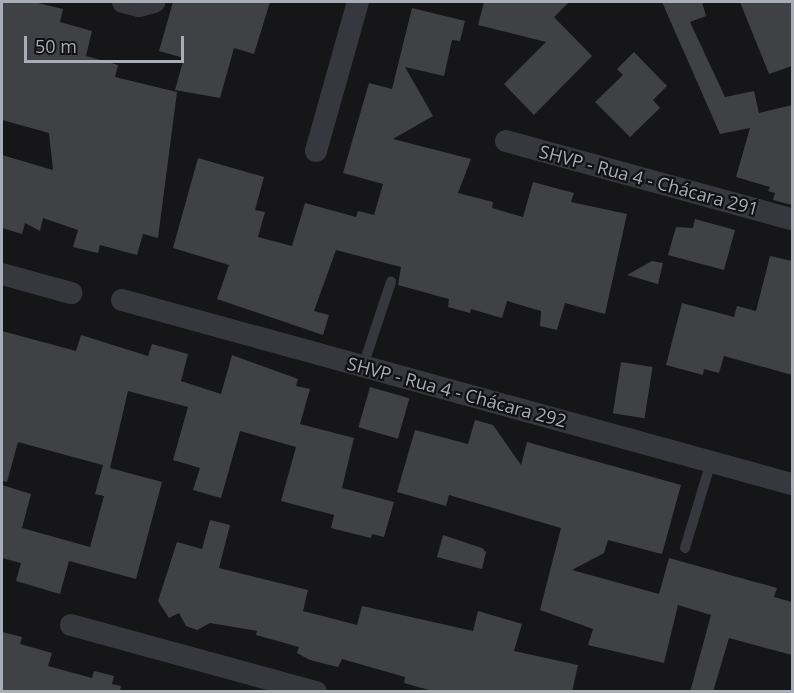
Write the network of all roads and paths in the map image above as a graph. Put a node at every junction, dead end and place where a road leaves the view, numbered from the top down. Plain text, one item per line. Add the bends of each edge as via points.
1 (123, 2) edge
2 (154, 2) edge
3 (358, 2) edge
4 (506, 141) dead end
5 (316, 151) dead end
6 (792, 219) edge
7 (2, 274) edge
8 (391, 282) dead end
9 (71, 293) dead end
10 (122, 300) dead end
11 (363, 366) junction
12 (711, 462) junction
13 (792, 484) edge
14 (685, 548) dead end
15 (71, 625) dead end
16 (316, 692) edge

1 - 2 street via 139,6
3 - 5 street
4 - 6 street, SHVP - Rua 4 - Chácara 291
7 - 9 street
8 - 11 lane
10 - 11 street, SHVP - Rua 4 - Chácara 292
11 - 12 street, SHVP - Rua 4 - Chácara 292
12 - 13 street, SHVP - Rua 4 - Chácara 292
12 - 14 lane
15 - 16 street

